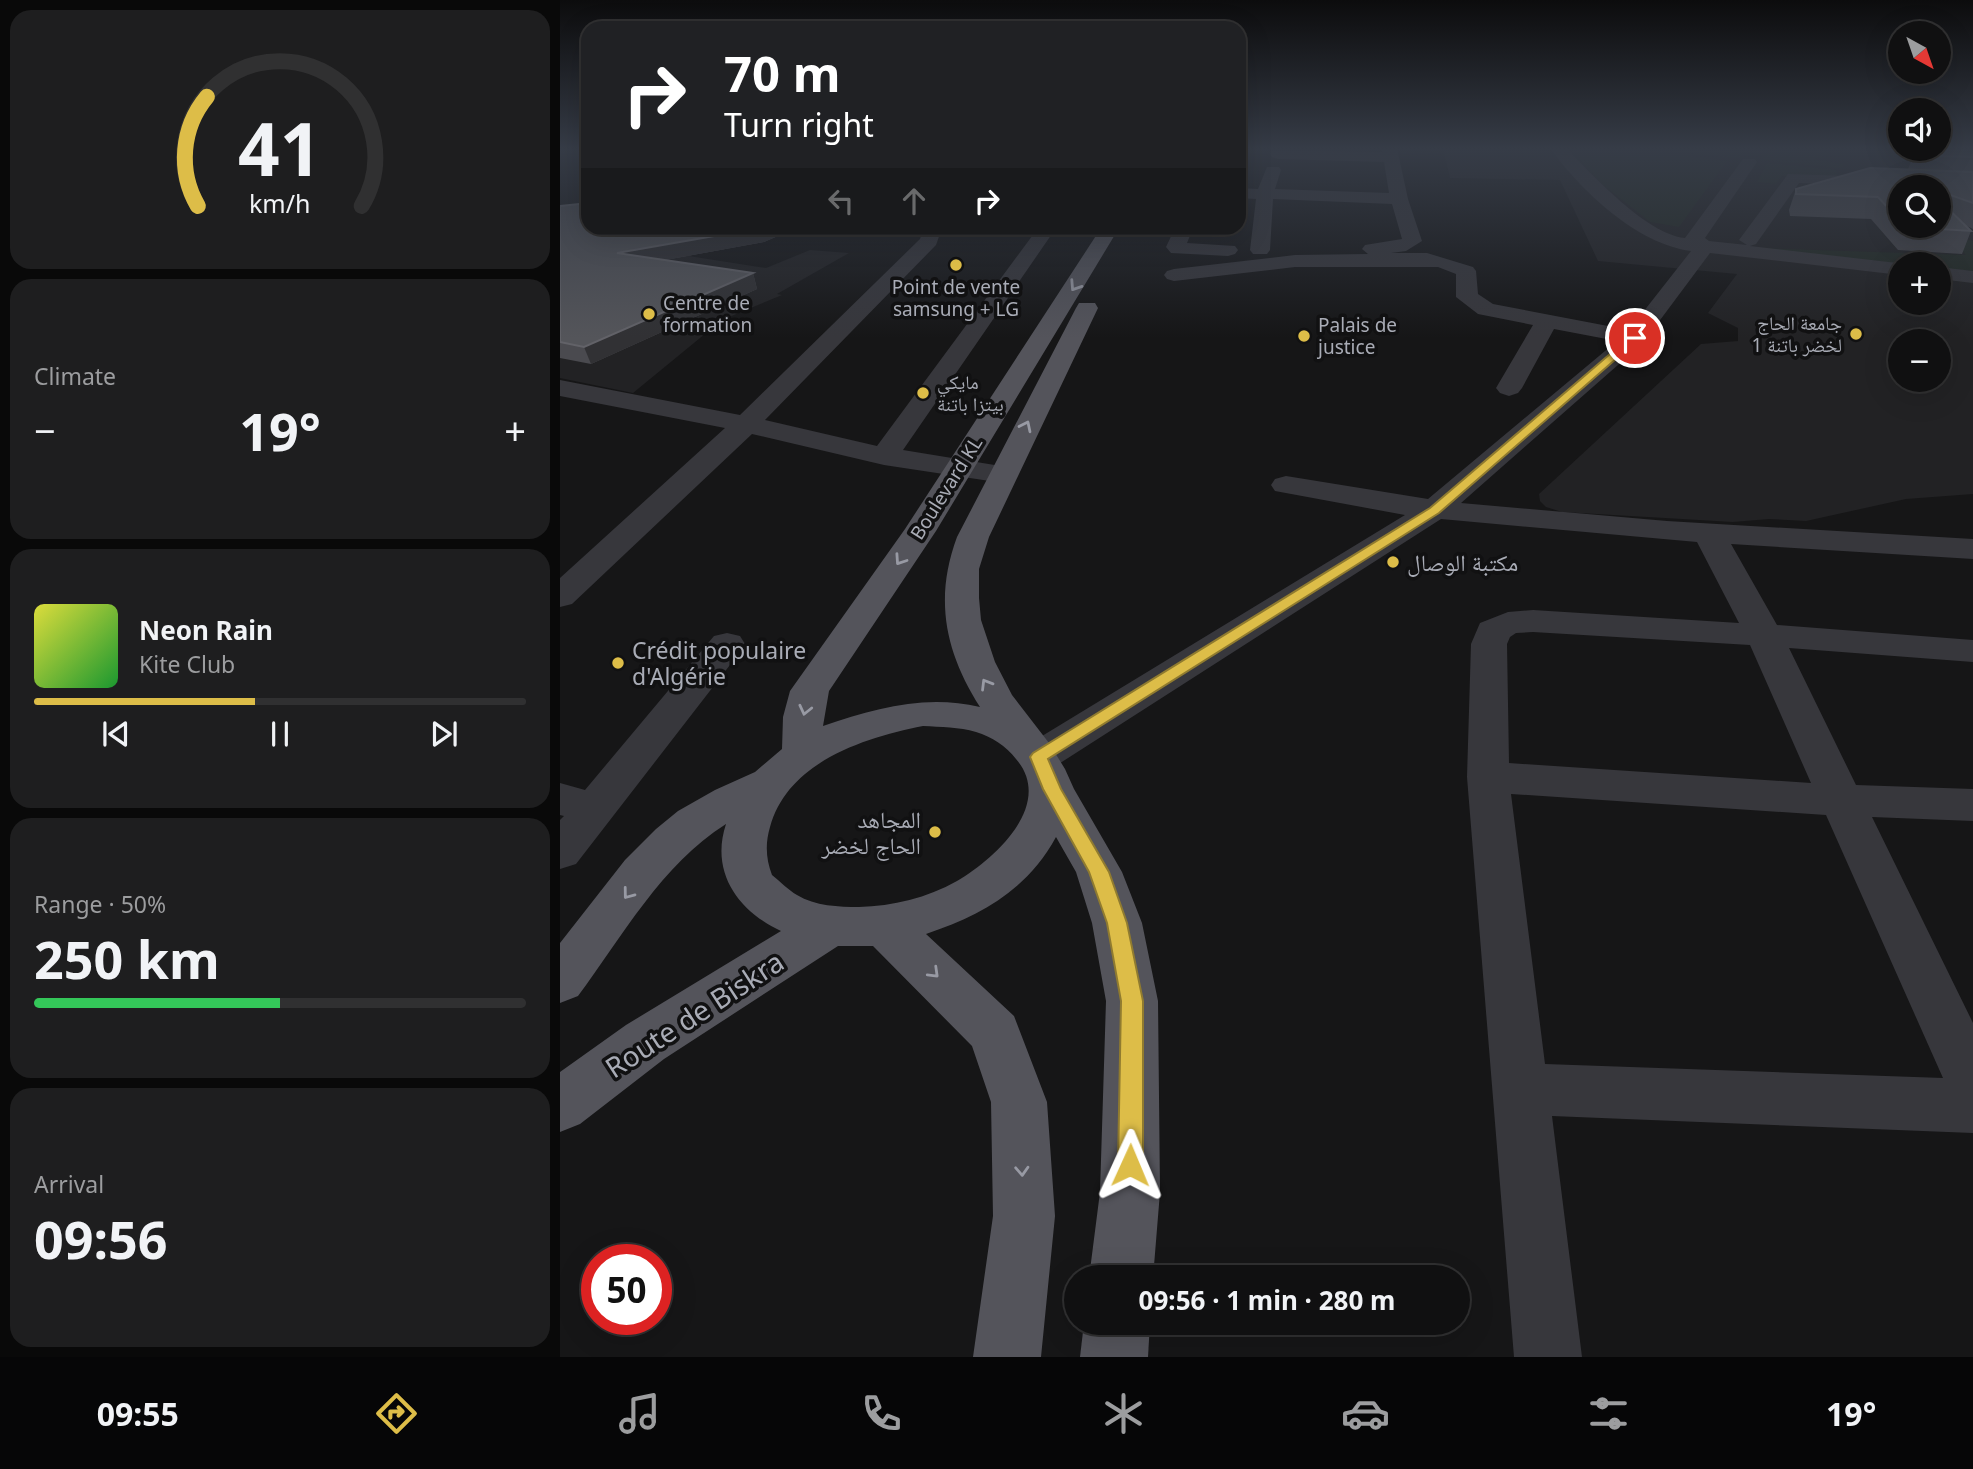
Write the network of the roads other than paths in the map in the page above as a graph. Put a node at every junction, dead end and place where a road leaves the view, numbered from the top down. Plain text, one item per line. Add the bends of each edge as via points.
1 (1268, 211) edge
2 (1403, 211) edge
3 (1620, 211) edge
4 (1719, 211) edge
5 (1774, 211) edge
6 (931, 235) edge
7 (1042, 235) edge
8 (1106, 235) edge
9 (1124, 235) edge
10 (1181, 235) edge
11 (1699, 243) junction
12 (1260, 250) junction
13 (1888, 267) edge
14 (1951, 274) edge
15 (1174, 275) dead end
16 (1973, 277) edge
17 (1546, 322) junction
18 (1635, 338) junction
19 (560, 388) edge
20 (1509, 388) dead end
21 (746, 424) junction
22 (884, 456) junction
23 (957, 468) junction
24 (1003, 474) junction
25 (1286, 485) dead end
26 (1434, 510) junction
27 (1709, 535) junction
28 (1973, 549) edge
29 (560, 597) edge
30 (1764, 635) junction
31 (727, 644) dead end
32 (1973, 652) edge
33 (1038, 762) junction
34 (786, 768) junction
35 (1488, 776) junction
36 (1839, 800) junction
37 (578, 804) edge
38 (1973, 805) edge
39 (560, 852) edge
40 (830, 926) junction
41 (885, 926) junction
42 (560, 981) edge
43 (1973, 1082) edge
44 (1519, 1089) junction
45 (560, 1105) edge
46 (1973, 1106) edge
47 (1122, 1265) edge
48 (1116, 1335) edge
49 (1007, 1357) edge
50 (1114, 1357) edge
51 (1548, 1357) edge

1 - 12 street
2 - 12 street via 1412,241 1406,244 1385,249
3 - 11 street via 1675,243
4 - 11 street
5 - 11 street via 1756,240
6 - 21 street
7 - 22 street
8 -> 23 main road, Boulevard KL
24 -> 9 main road, Boulevard KL
10 - 12 street via 1178,249
11 - 13 street
11 - 18 street
14 - 16 street
15 - 17 street via 1295,261 1427,259 1466,271 1467,297 1476,304
17 - 18 street
17 - 20 street
18 - 26 street
19 - 21 street
21 - 22 street
21 - 29 street
22 - 23 street
23 - 24 street
23 -> 34 main road, Boulevard KL via 920,531 810,691
33 -> 24 main road, Boulevard KL via 974,664 962,620 962,572 972,537
25 - 26 street
26 - 27 street
26 - 33 street
27 - 28 street
27 - 30 street
30 - 32 street
30 - 35 street via 1508,623 1493,631 1489,644
30 - 36 street
31 - 37 street
33 - 34 main road via 997,724 962,714 923,713 882,719 841,733
33 - 41 main road via 1042,826 1019,859 984,889 938,912
33 - 47 main road, Boulevard KL via 1099,872 1117,923 1132,1001 1130,1192
34 - 40 main road via 747,817 742,854 754,887 784,912
34 -> 42 main road via 734,797 671,842
35 - 36 street
35 - 44 street
36 - 38 street
36 - 43 street
37 - 39 street
40 - 41 main road
40 - 45 main road, Route de Biskra via 645,1042
41 -> 49 main road via 995,1033 1019,1102 1024,1216
44 - 46 street
44 - 51 street
48 - 50 main road

